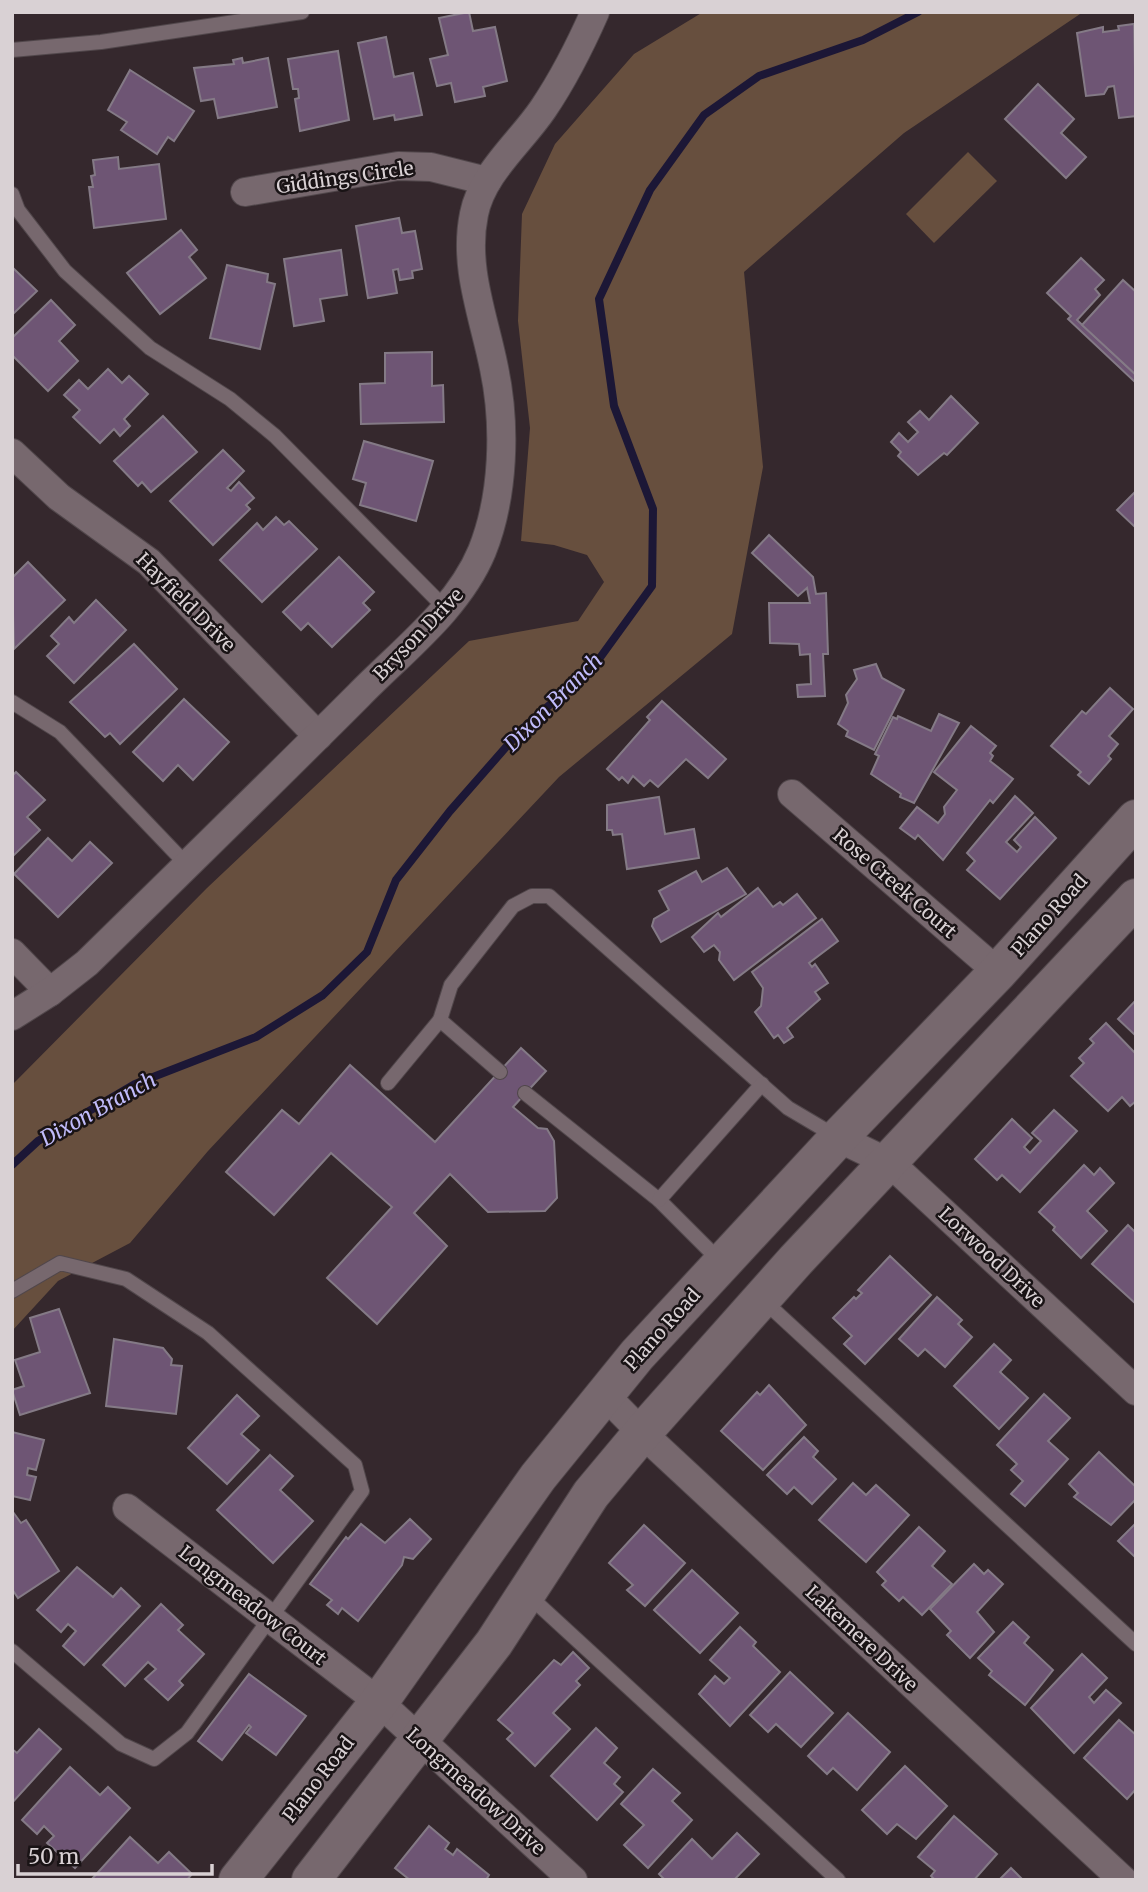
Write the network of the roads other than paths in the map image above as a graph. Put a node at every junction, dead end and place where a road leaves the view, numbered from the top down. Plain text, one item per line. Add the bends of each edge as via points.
1 (302, 12) edge
2 (595, 12) edge
3 (12, 50) edge
4 (486, 181) junction
5 (245, 192) dead end
6 (12, 194) edge
7 (12, 453) edge
8 (445, 608) junction
9 (12, 702) edge
10 (318, 736) junction
11 (792, 794) dead end
12 (1136, 819) edge
13 (187, 865) junction
14 (1136, 898) edge
15 (12, 953) edge
16 (998, 972) junction
17 (50, 992) junction
18 (12, 1016) edge
19 (440, 1020) junction
20 (500, 1072) dead end
21 (388, 1083) dead end
22 (762, 1084) junction
23 (525, 1093) dead end
24 (838, 1138) junction
25 (890, 1163) junction
26 (659, 1200) junction
27 (722, 1263) junction
28 (12, 1291) edge
29 (761, 1298) junction
30 (1136, 1391) edge
31 (604, 1394) junction
32 (642, 1433) junction
33 (127, 1508) dead end
34 (526, 1593) junction
35 (270, 1618) junction
36 (1136, 1644) edge
37 (12, 1651) edge
38 (379, 1702) junction
39 (421, 1741) junction
40 (571, 1879) edge
41 (238, 1880) edge
42 (311, 1880) edge
43 (838, 1880) edge
44 (1123, 1880) edge

1 - 3 lane via 101,42
2 - 4 street, Bryson Drive via 542,111
4 - 5 street, Giddings Circle via 431,167 398,166
4 - 8 street, Bryson Drive via 474,214 471,263 494,369 500,460 483,549 466,584
6 - 8 lane via 18,209 65,271 150,348 230,399 275,436
7 - 10 street, Hayfield Drive via 59,497 149,562
8 - 10 street, Bryson Drive
9 - 13 lane via 60,733
10 - 13 street, Bryson Drive
11 - 16 street, Rose Creek Court
12 - 16 main road, Plano Road
13 - 17 street, Bryson Drive via 87,963
14 - 25 main road
15 - 17 street
16 - 24 main road, Plano Road
17 - 18 street, Bryson Drive
19 - 20 lane
19 - 21 lane
19 - 22 lane via 451,985 513,906 532,896 549,896
22 - 24 lane via 788,1108
22 - 26 lane
23 - 26 lane
24 - 25 street, Lorwood Drive
24 - 27 main road, Plano Road
25 - 29 main road
25 - 30 street, Lorwood Drive
26 - 27 lane
27 - 31 main road, Plano Road
28 - 35 lane via 60,1263 126,1279 208,1334 355,1465 362,1491
29 - 32 main road
29 - 36 lane
31 - 32 street, Lakemere Drive
31 - 38 main road, Plano Road via 538,1477
32 - 34 main road via 591,1494
32 - 44 street, Lakemere Drive
33 - 35 street, Longmeadow Court
34 - 39 main road
34 - 43 lane
35 - 37 lane via 187,1733 154,1759 121,1744
35 - 38 street, Longmeadow Court
38 - 39 street, Longmeadow Drive
38 - 41 main road, Plano Road
39 - 40 street, Longmeadow Drive
39 - 42 main road

